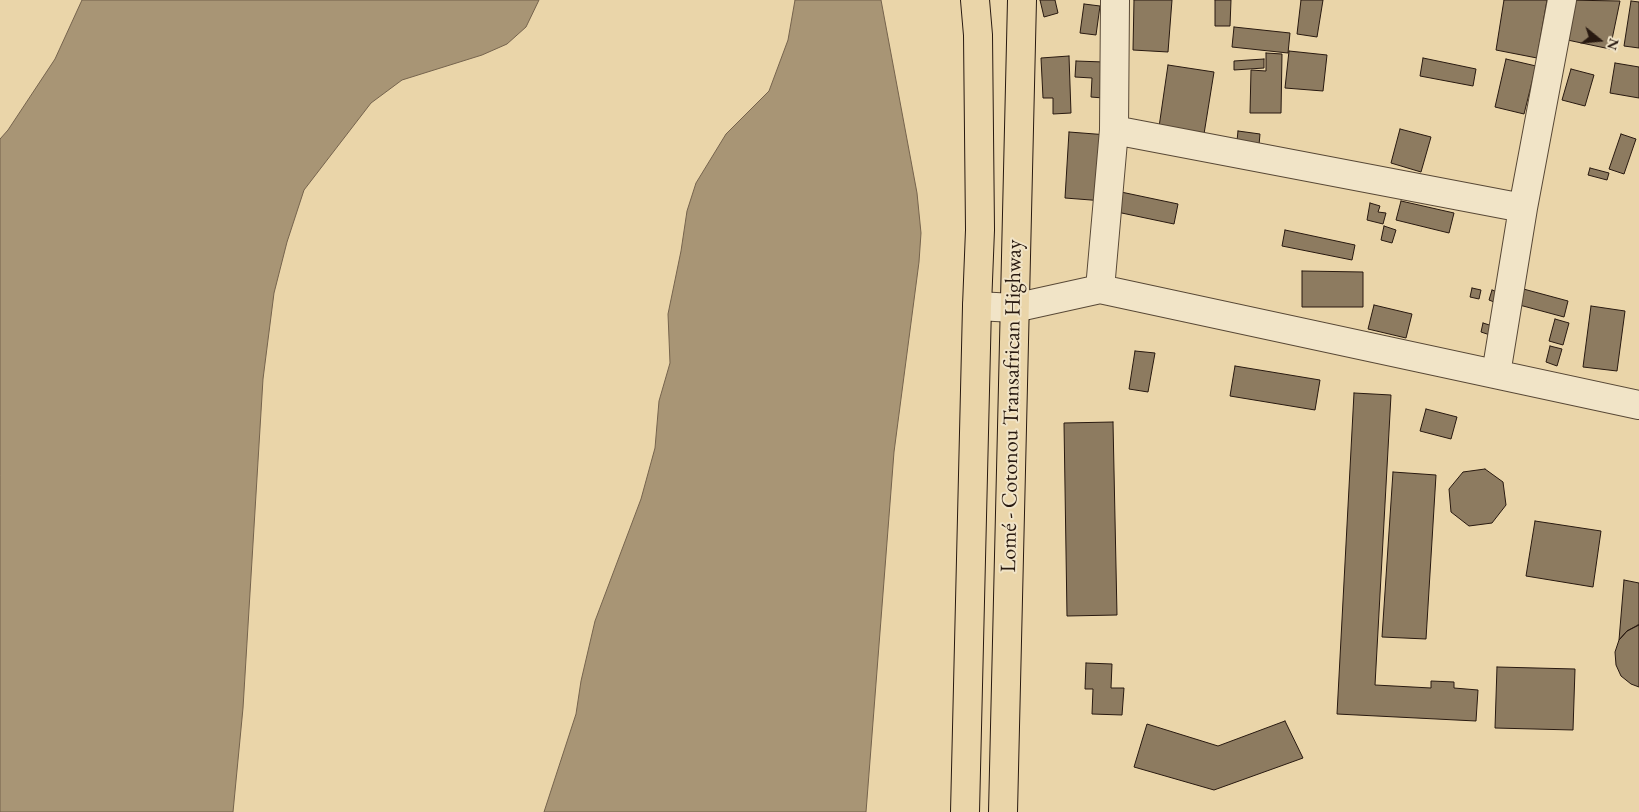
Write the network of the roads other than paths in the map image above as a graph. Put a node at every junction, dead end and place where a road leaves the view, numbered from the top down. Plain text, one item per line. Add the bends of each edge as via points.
1 (975, 0) edge
2 (1022, 0) edge
3 (1115, 0) edge
4 (1562, 0) edge
5 (1114, 130) junction
6 (1523, 208) junction
7 (1100, 289) junction
8 (977, 306) junction
9 (1014, 308) junction
10 (1496, 374) junction
11 (1639, 405) edge
12 (965, 812) edge
13 (1003, 812) edge

1 - 8 highway via 980,230
2 - 9 highway, Lomé - Cotonou Transafrican Highway
3 - 5 street
4 - 6 street
5 - 6 street
5 - 7 street
6 - 10 street
7 - 9 street
7 - 10 street
8 - 9 street
8 - 12 highway
9 - 13 highway, Lomé - Cotonou Transafrican Highway
10 - 11 street

